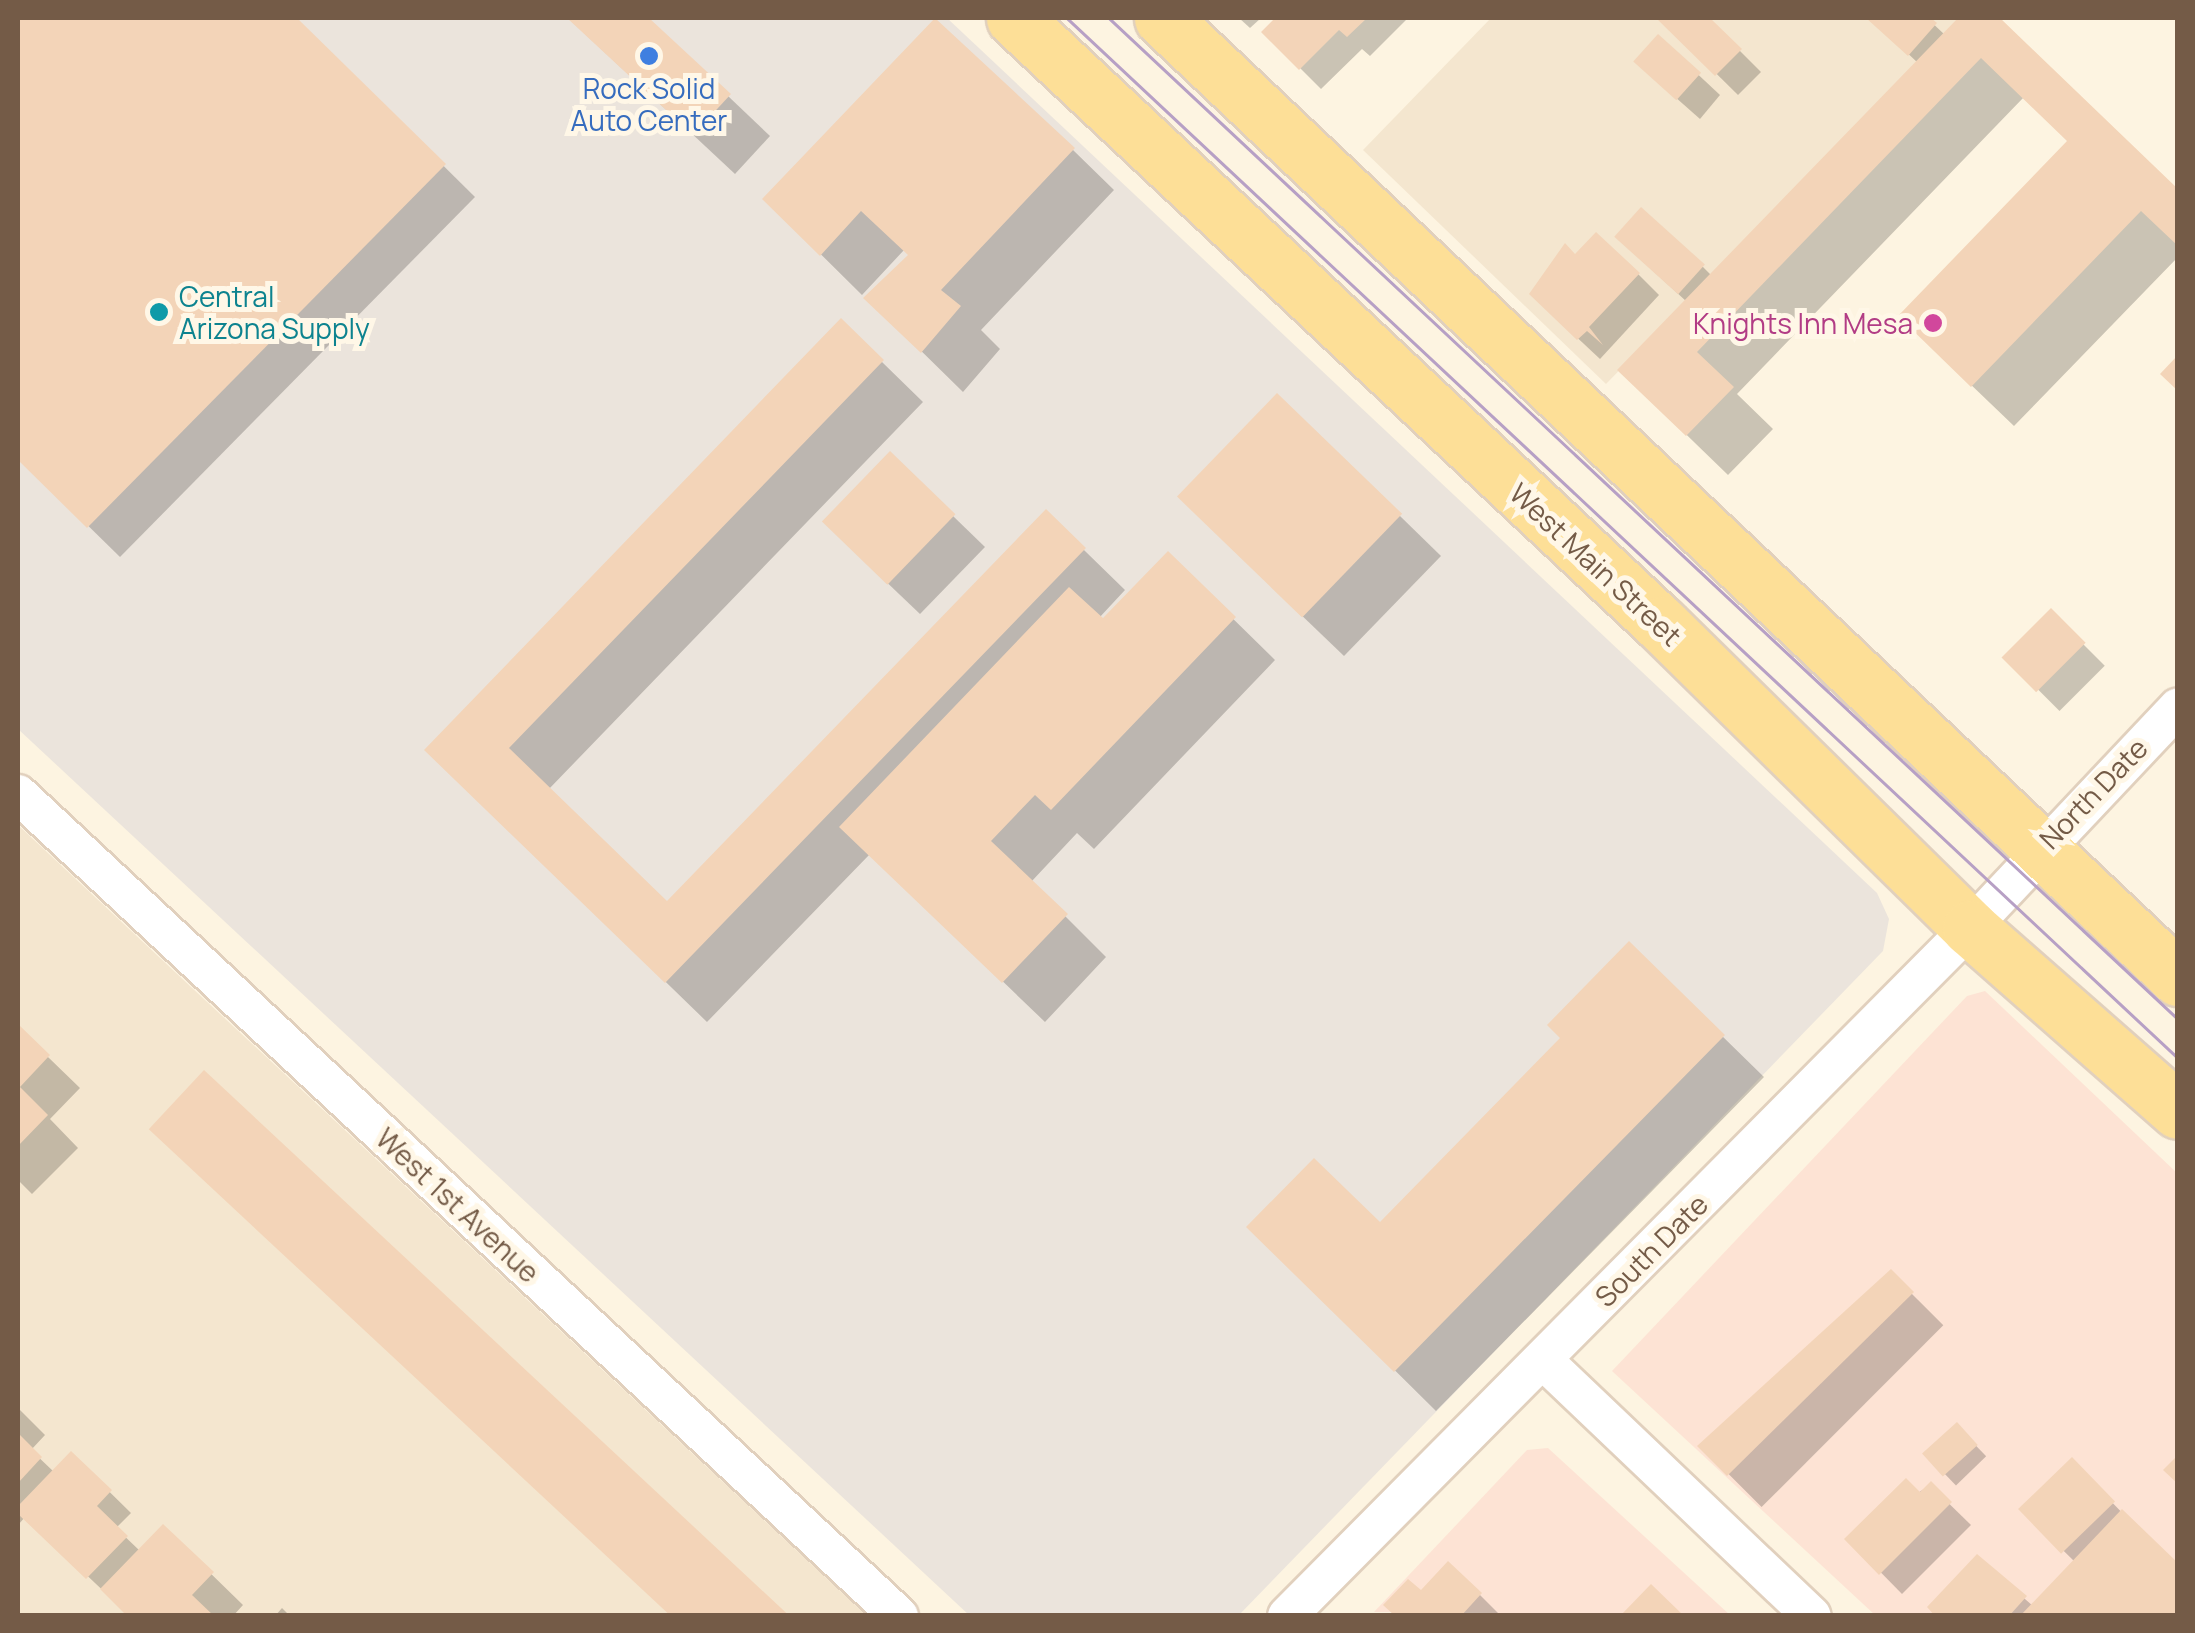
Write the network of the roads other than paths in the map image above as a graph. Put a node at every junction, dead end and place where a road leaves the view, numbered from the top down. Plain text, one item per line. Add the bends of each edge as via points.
1 (1014, 18) edge
2 (1162, 18) edge
3 (2178, 707) edge
4 (18, 794) edge
5 (2025, 863) junction
6 (1970, 928) junction
7 (2178, 978) edge
8 (2178, 1111) edge
9 (1543, 1360) junction
10 (899, 1616) edge
11 (1287, 1616) edge
12 (1812, 1616) edge

1 - 6 main road, West Main Street via 1661,624
2 - 5 main road
3 - 5 street, North Date
4 - 10 street, West 1st Avenue
5 - 6 street, South Date
5 - 7 main road
6 - 8 main road, West Main Street
6 - 9 street, South Date
9 - 11 street, South Date
9 - 12 street

